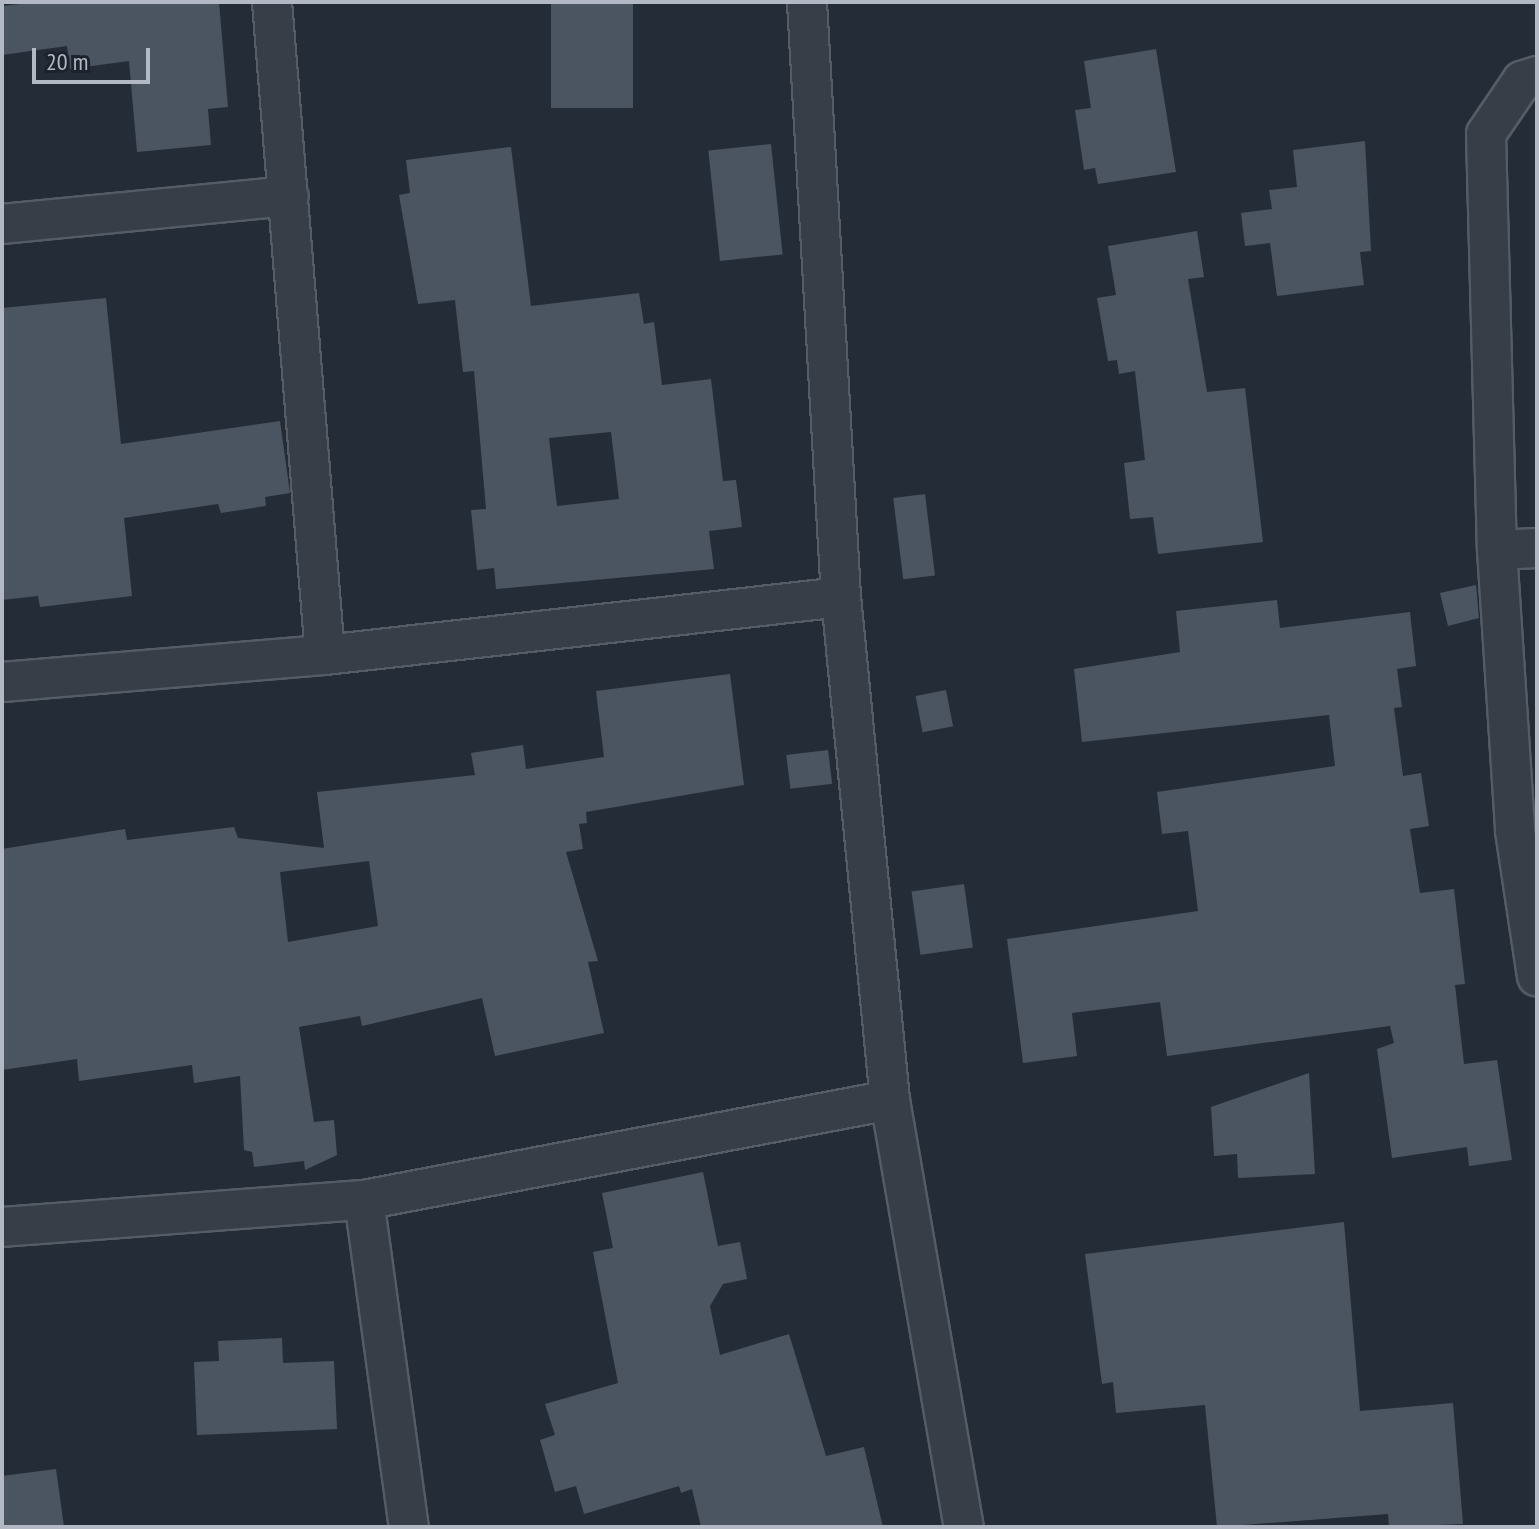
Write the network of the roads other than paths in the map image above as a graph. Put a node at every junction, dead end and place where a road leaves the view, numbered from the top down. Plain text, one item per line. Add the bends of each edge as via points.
1 (272, 2) edge
2 (807, 2) edge
3 (1537, 76) edge
4 (289, 196) junction
5 (2, 224) edge
6 (1537, 548) edge
7 (1497, 550) junction
8 (841, 597) junction
9 (325, 655) junction
10 (2, 682) edge
11 (1537, 976) edge
12 (890, 1100) junction
13 (364, 1200) junction
14 (2, 1227) edge
15 (409, 1527) edge
16 (964, 1527) edge

1 - 4 street
2 - 8 street
3 - 7 street via 1522,81 1486,134
4 - 5 street
4 - 9 street
6 - 7 street
7 - 11 street via 1515,831
8 - 9 street
8 - 12 street
9 - 10 street
12 - 13 street
12 - 16 street
13 - 14 street
13 - 15 street

